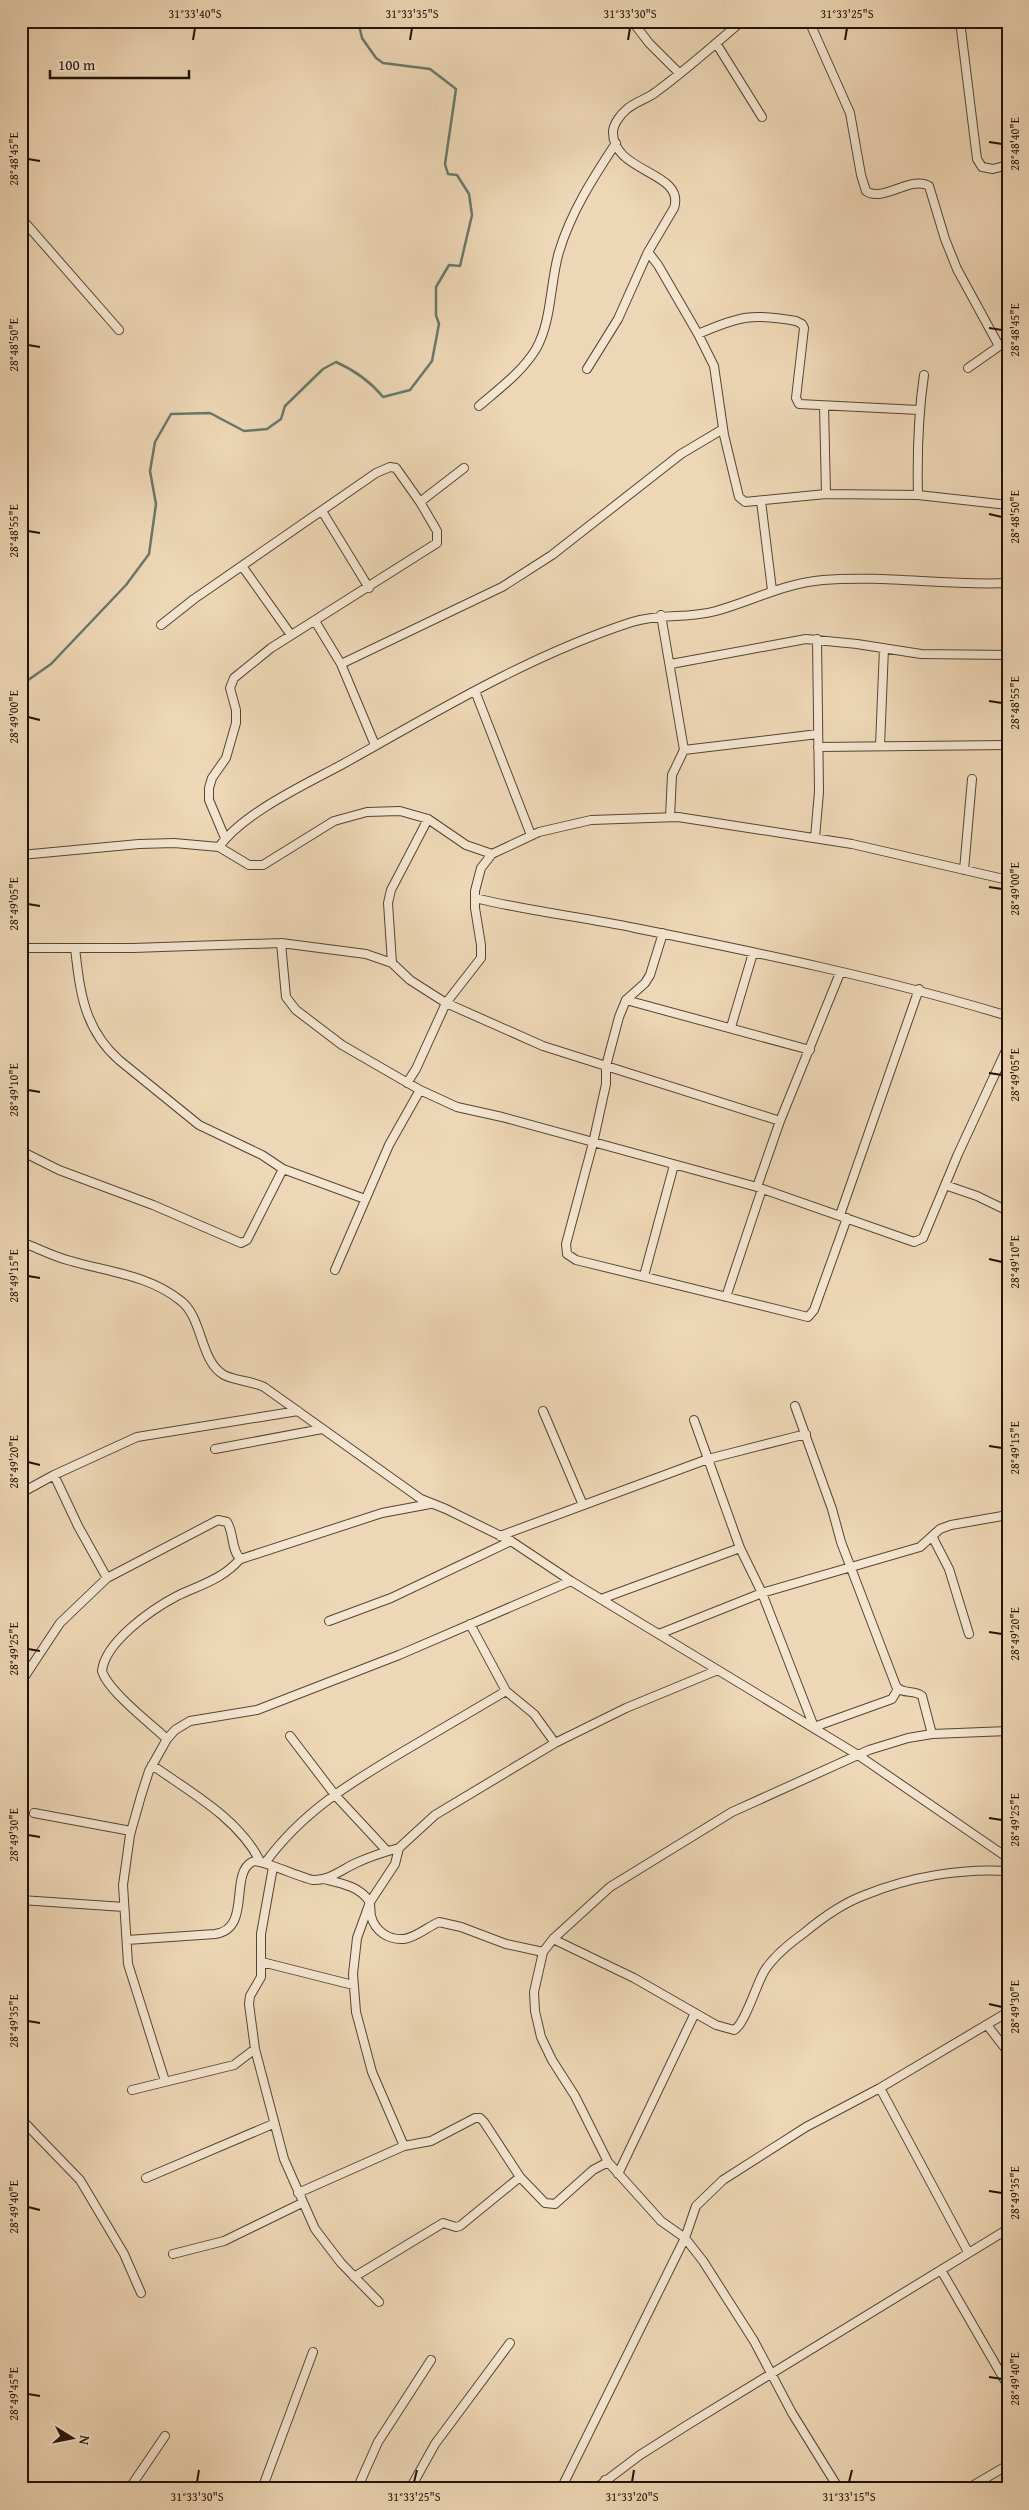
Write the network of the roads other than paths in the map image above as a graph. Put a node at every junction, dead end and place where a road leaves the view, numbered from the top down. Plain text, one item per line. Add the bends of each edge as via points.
1 (632, 21) edge
2 (742, 21) edge
3 (809, 21) edge
4 (960, 21) edge
5 (716, 43) junction
6 (678, 73) junction
7 (762, 117) dead end
8 (616, 143) junction
9 (1008, 165) edge
10 (21, 218) edge
11 (648, 252) junction
12 (119, 330) dead end
13 (698, 334) junction
14 (1008, 340) edge
15 (999, 346) junction
16 (968, 368) dead end
17 (586, 369) dead end
18 (924, 375) dead end
19 (479, 406) dead end
20 (824, 406) junction
21 (918, 410) junction
22 (723, 429) junction
23 (464, 468) dead end
24 (826, 494) junction
25 (918, 495) junction
26 (761, 501) junction
27 (420, 502) junction
28 (1008, 505) edge
29 (322, 511) junction
30 (242, 566) junction
31 (1008, 583) edge
32 (370, 588) junction
33 (772, 590) junction
34 (661, 615) junction
35 (315, 621) junction
36 (161, 626) dead end
37 (291, 635) junction
38 (816, 639) junction
39 (884, 648) junction
40 (1008, 655) edge
41 (341, 664) junction
42 (671, 664) junction
43 (475, 691) junction
44 (818, 734) junction
45 (375, 745) junction
46 (1008, 745) edge
47 (880, 746) junction
48 (818, 747) junction
49 (684, 750) junction
50 (972, 779) dead end
51 (670, 817) junction
52 (428, 819) junction
53 (531, 835) junction
54 (225, 838) junction
55 (815, 838) junction
56 (219, 847) junction
57 (492, 854) junction
58 (21, 855) edge
59 (964, 870) junction
60 (1008, 880) edge
61 (475, 898) junction
62 (663, 934) junction
63 (281, 943) junction
64 (21, 948) edge
65 (75, 948) junction
66 (753, 952) junction
67 (392, 963) junction
68 (840, 973) junction
69 (919, 989) junction
70 (626, 1000) junction
71 (446, 1003) junction
72 (1008, 1016) edge
73 (731, 1027) junction
74 (1008, 1046) edge
75 (810, 1050) junction
76 (606, 1066) junction
77 (407, 1083) junction
78 (420, 1090) junction
79 (780, 1121) junction
80 (593, 1143) junction
81 (21, 1151) edge
82 (674, 1165) junction
83 (283, 1169) junction
84 (945, 1185) junction
85 (759, 1188) junction
86 (365, 1199) junction
87 (1008, 1211) edge
88 (843, 1217) junction
89 (21, 1242) edge
90 (335, 1270) dead end
91 (644, 1276) junction
92 (726, 1297) junction
93 (795, 1406) dead end
94 (298, 1411) junction
95 (543, 1411) dead end
96 (694, 1420) dead end
97 (322, 1428) junction
98 (806, 1434) junction
99 (216, 1449) dead end
100 (708, 1459) junction
101 (54, 1475) junction
102 (21, 1493) edge
103 (432, 1504) junction
104 (583, 1505) junction
105 (1008, 1515) edge
106 (500, 1536) junction
107 (932, 1536) junction
108 (511, 1542) junction
109 (740, 1548) junction
110 (240, 1559) junction
111 (850, 1566) junction
112 (108, 1578) junction
113 (571, 1581) junction
114 (762, 1593) junction
115 (602, 1599) junction
116 (330, 1621) dead end
117 (470, 1624) junction
118 (659, 1634) junction
119 (969, 1634) dead end
120 (21, 1664) edge
121 (30, 1669) junction
122 (718, 1670) junction
123 (21, 1682) edge
124 (898, 1689) junction
125 (506, 1690) junction
126 (814, 1727) junction
127 (1008, 1731) edge
128 (932, 1734) junction
129 (290, 1736) dead end
130 (167, 1739) junction
131 (555, 1743) junction
132 (858, 1755) junction
133 (152, 1765) junction
134 (335, 1795) junction
135 (34, 1813) dead end
136 (131, 1831) junction
137 (399, 1848) junction
138 (387, 1851) junction
139 (1008, 1858) edge
140 (266, 1864) junction
141 (1008, 1871) edge
142 (322, 1879) junction
143 (21, 1900) edge
144 (370, 1902) junction
145 (124, 1907) junction
146 (553, 1939) junction
147 (127, 1940) junction
148 (544, 1952) junction
149 (262, 1962) junction
150 (353, 1985) junction
151 (1008, 2012) edge
152 (695, 2013) junction
153 (987, 2025) junction
154 (255, 2049) junction
155 (1008, 2052) edge
156 (165, 2081) junction
157 (880, 2088) junction
158 (132, 2090) dead end
159 (21, 2119) edge
160 (273, 2124) junction
161 (404, 2146) junction
162 (608, 2162) junction
163 (618, 2174) junction
164 (520, 2177) junction
165 (146, 2178) dead end
166 (298, 2193) junction
167 (302, 2203) junction
168 (1008, 2229) edge
169 (684, 2238) junction
170 (968, 2252) junction
171 (173, 2254) dead end
172 (941, 2270) junction
173 (354, 2276) junction
174 (142, 2294) dead end
175 (379, 2302) dead end
176 (510, 2343) dead end
177 (313, 2352) dead end
178 (431, 2360) dead end
179 (771, 2376) junction
180 (1008, 2386) edge
181 (165, 2436) dead end
182 (1008, 2465) edge
183 (605, 2480) junction
184 (129, 2489) edge
185 (262, 2489) edge
186 (356, 2489) edge
187 (410, 2489) edge
188 (561, 2489) edge
189 (595, 2489) edge
190 (611, 2489) edge
191 (839, 2489) edge
192 (967, 2489) edge

1 - 6 street
2 - 5 street
3 - 15 street via 850,113 866,191 876,194 920,183 930,186 957,269
4 - 9 street via 977,158 986,168
5 - 6 street
5 - 7 street
6 - 8 street via 619,117 613,131
8 - 11 street via 626,158 675,191 674,208
8 - 19 street via 590,183 559,252 546,320 537,348 520,371
10 - 12 street
11 - 13 street
11 - 17 street via 618,319
13 - 20 street via 749,316 802,324 796,401 802,406
13 - 22 street via 714,366
14 - 15 street
15 - 16 street
18 - 21 street
20 - 21 street
20 - 24 street
21 - 25 street
22 - 26 street via 739,497 745,502
22 - 41 street via 680,454 552,555 502,587
23 - 27 street
24 - 25 street
24 - 26 street
25 - 28 street
26 - 33 street
27 - 29 street via 398,469 390,467 352,488
27 - 32 street via 437,532 437,543
29 - 30 street
29 - 32 street
30 - 36 street via 194,598
30 - 37 street
31 - 33 street via 822,580
32 - 35 street
33 - 34 street via 701,615
34 - 42 street
34 - 43 street via 600,633
35 - 37 street
35 - 41 street
37 - 54 street via 241,670 230,683 236,723 226,758 212,778 209,794
38 - 39 street
38 - 42 street
38 - 44 street
39 - 40 street via 921,654
39 - 47 street
41 - 45 street
42 - 49 street
43 - 45 street
43 - 53 street
44 - 48 street
44 - 49 street
45 - 54 street via 298,788
46 - 47 street
47 - 48 street
48 - 55 street
49 - 51 street via 672,775
50 - 59 street
51 - 53 street via 591,820
51 - 55 street
52 - 56 street via 400,811 367,812 334,821 263,865 249,865
52 - 57 street via 466,845
52 - 67 street via 391,890 388,903
53 - 57 street
54 - 56 street
55 - 59 street
56 - 58 street via 140,844
57 - 61 street via 482,868
59 - 60 street
61 - 62 street
61 - 71 street via 481,958
62 - 66 street
62 - 70 street via 650,975
63 - 65 street via 179,948
63 - 67 street via 366,954
63 - 77 street via 286,997 296,1010 342,1045
64 - 65 street
65 - 83 street via 83,1005 108,1050 199,1125 262,1155
66 - 68 street
66 - 73 street
67 - 71 street via 410,980
68 - 69 street
68 - 75 street
69 - 72 street
69 - 88 street
70 - 73 street
70 - 76 street
71 - 76 street via 542,1046
71 - 77 street
73 - 75 street
74 - 84 street
75 - 79 street
76 - 79 street
76 - 80 street via 606,1084
77 - 78 street
78 - 80 street via 456,1107
78 - 86 street via 389,1145
79 - 85 street
80 - 82 street
80 - 91 street via 566,1254 576,1260
81 - 83 street via 59,1170 153,1205 241,1244 247,1240
82 - 85 street
82 - 91 street
83 - 86 street
84 - 87 street
84 - 88 street via 923,1238 918,1241
85 - 88 street
85 - 92 street
86 - 90 street
88 - 92 street via 810,1316
89 - 94 street via 72,1262 114,1270 165,1290 191,1312 202,1342 218,1370 225,1375 255,1382
91 - 92 street
93 - 98 street
94 - 97 street
94 - 101 street via 137,1437
95 - 104 street
96 - 100 street
97 - 99 street
97 - 103 street
98 - 100 street
98 - 111 street
100 - 104 street
100 - 109 street
101 - 102 street
101 - 112 street
103 - 106 street
103 - 110 street via 382,1513
104 - 106 street
105 - 107 street via 951,1525
106 - 108 street
107 - 111 street via 920,1547
107 - 119 street via 949,1569
108 - 113 street
108 - 116 street via 391,1598
109 - 114 street
109 - 115 street
110 - 112 street via 230,1527 227,1522 218,1520
110 - 130 street via 229,1571 175,1598 138,1622 105,1658 102,1671 108,1682
111 - 114 street
111 - 124 street
112 - 121 street via 60,1623
113 - 115 street
113 - 117 street
114 - 118 street
114 - 126 street
115 - 118 street
117 - 125 street
117 - 130 street via 257,1710 182,1725
118 - 122 street
120 - 121 street
121 - 123 street
122 - 126 street
122 - 131 street via 626,1708
124 - 126 street via 892,1699
124 - 128 street via 922,1696
125 - 131 street via 534,1714
125 - 134 street
126 - 132 street
127 - 128 street
128 - 132 street via 908,1738
129 - 134 street
130 - 133 street
131 - 137 street via 435,1815
132 - 139 street
132 - 146 street via 732,1812 671,1848 610,1887
133 - 136 street
133 - 140 street via 231,1822
134 - 138 street
134 - 140 street via 282,1839
135 - 136 street
136 - 145 street via 123,1885
137 - 138 street
137 - 144 street via 395,1864
138 - 142 street
140 - 142 street via 315,1880
140 - 147 street via 254,1861 246,1868 234,1920 227,1930 215,1934
140 - 149 street
141 - 152 street via 967,1871 929,1877 864,1895 825,1917 789,1944 765,1969 738,2028 723,2028
142 - 144 street via 358,1890
143 - 145 street
144 - 148 street via 371,1917 381,1933 390,1938 410,1937 439,1922 506,1944
144 - 150 street via 357,1938
145 - 147 street
146 - 148 street
146 - 152 street via 634,1978
147 - 156 street via 128,1964
148 - 162 street via 534,1992 541,2036
149 - 150 street
149 - 154 street via 261,1976 248,2004
150 - 161 street via 356,2012 372,2072
151 - 153 street
152 - 163 street
153 - 155 street
153 - 157 street
154 - 156 street via 234,2065
154 - 160 street
156 - 158 street
157 - 169 street via 836,2110 722,2180 696,2206
157 - 170 street
159 - 174 street via 80,2180 124,2254
160 - 165 street
160 - 166 street
161 - 164 street via 431,2141 469,2120 480,2118
161 - 166 street
162 - 163 street
162 - 164 street via 593,2170 550,2205
163 - 169 street via 661,2221
164 - 173 street via 460,2226 443,2223
166 - 167 street
167 - 171 street via 224,2241
167 - 173 street via 315,2229
168 - 170 street
169 - 179 street via 728,2299
169 - 188 street
170 - 172 street
172 - 179 street
172 - 180 street
173 - 175 street
176 - 187 street via 435,2444
177 - 185 street
178 - 186 street via 378,2442
179 - 183 street via 689,2424
179 - 191 street
181 - 184 street
182 - 192 street
183 - 189 street
183 - 190 street

